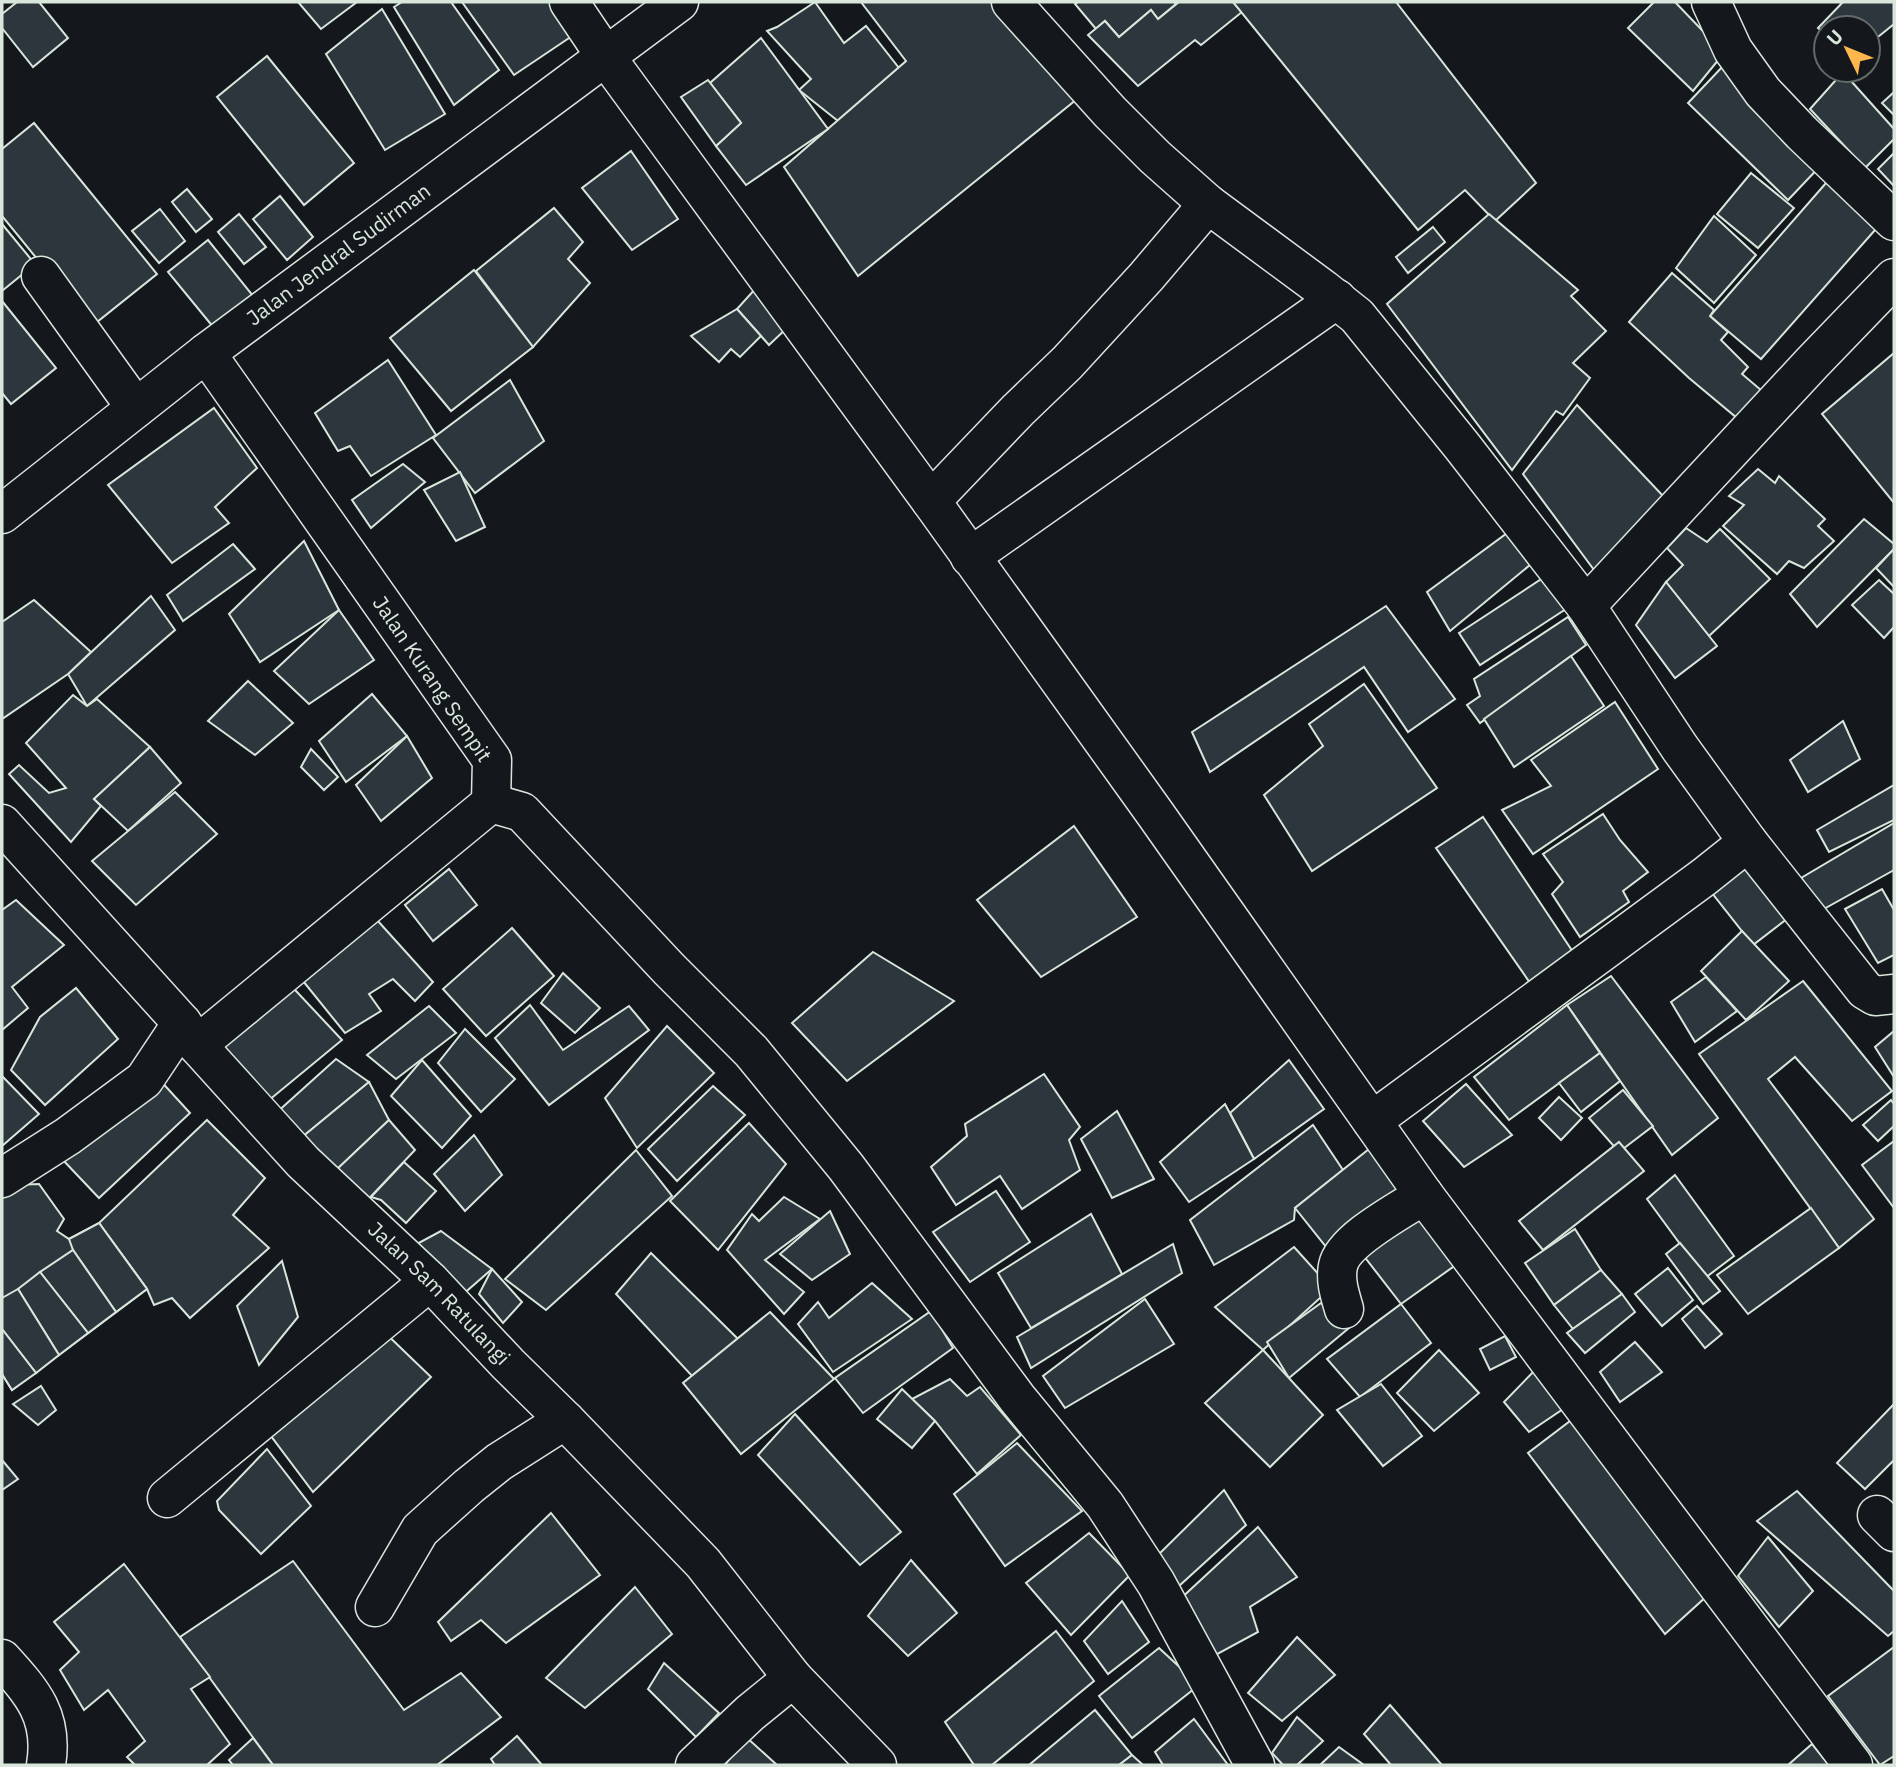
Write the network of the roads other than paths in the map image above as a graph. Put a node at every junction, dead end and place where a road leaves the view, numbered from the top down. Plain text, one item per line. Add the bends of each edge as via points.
1 (569, 2) edge
2 (679, 2) edge
3 (1011, 2) edge
4 (1711, 2) edge
5 (606, 57) junction
6 (1208, 204) junction
7 (1894, 220) edge
8 (41, 276) dead end
9 (1894, 278) edge
10 (1337, 299) junction
11 (206, 353) junction
12 (136, 408) junction
13 (931, 501) junction
14 (2, 514) edge
15 (970, 557) junction
16 (1586, 606) junction
17 (491, 803) junction
18 (2, 824) edge
19 (1748, 842) junction
20 (1894, 994) edge
21 (189, 1034) junction
22 (1372, 1121) junction
23 (2, 1178) edge
24 (1424, 1195) junction
25 (430, 1281) junction
26 (1344, 1309) dead end
27 (565, 1420) junction
28 (167, 1498) dead end
29 (375, 1606) dead end
30 (2, 1659) edge
31 (793, 1678) junction
32 (46, 1765) edge
33 (695, 1765) edge
34 (877, 1765) edge
35 (1255, 1765) edge
36 (1853, 1765) edge

1 - 5 street
2 - 5 street, Jalan Jendral Sudirman
3 - 6 street via 1110,112
4 - 7 street via 1733,50 1763,92
5 - 11 street, Jalan Jendral Sudirman
5 - 13 street
6 - 10 street
6 - 13 street via 1067,363
8 - 12 street
9 - 16 street
10 - 15 street
10 - 16 street via 1384,348
11 - 12 street, Jalan Jendral Sudirman
11 - 17 street, Jalan Kurang Sempit via 492,760
12 - 14 street, Jalan Jendral Sudirman
13 - 15 street
15 - 22 street
16 - 19 street
17 - 21 street
17 - 35 street via 522,812 751,1051 846,1167 1017,1398 1105,1505 1156,1583
18 - 21 street, Jalan Sam Ratulangi
19 - 20 street via 1864,990 1875,996
19 - 22 street
21 - 23 street via 144,1080
21 - 25 street, Jalan Sam Ratulangi via 303,1162
22 - 24 street
24 - 26 street via 1342,1254 1337,1267
24 - 36 street
25 - 27 street, Jalan Sam Ratulangi
25 - 28 street
27 - 29 street via 499,1462 420,1530
27 - 31 street, Jalan Sam Ratulangi via 703,1563
30 - 32 street via 42,1711 48,1730
31 - 33 street
31 - 34 street, Jalan Sam Ratulangi

